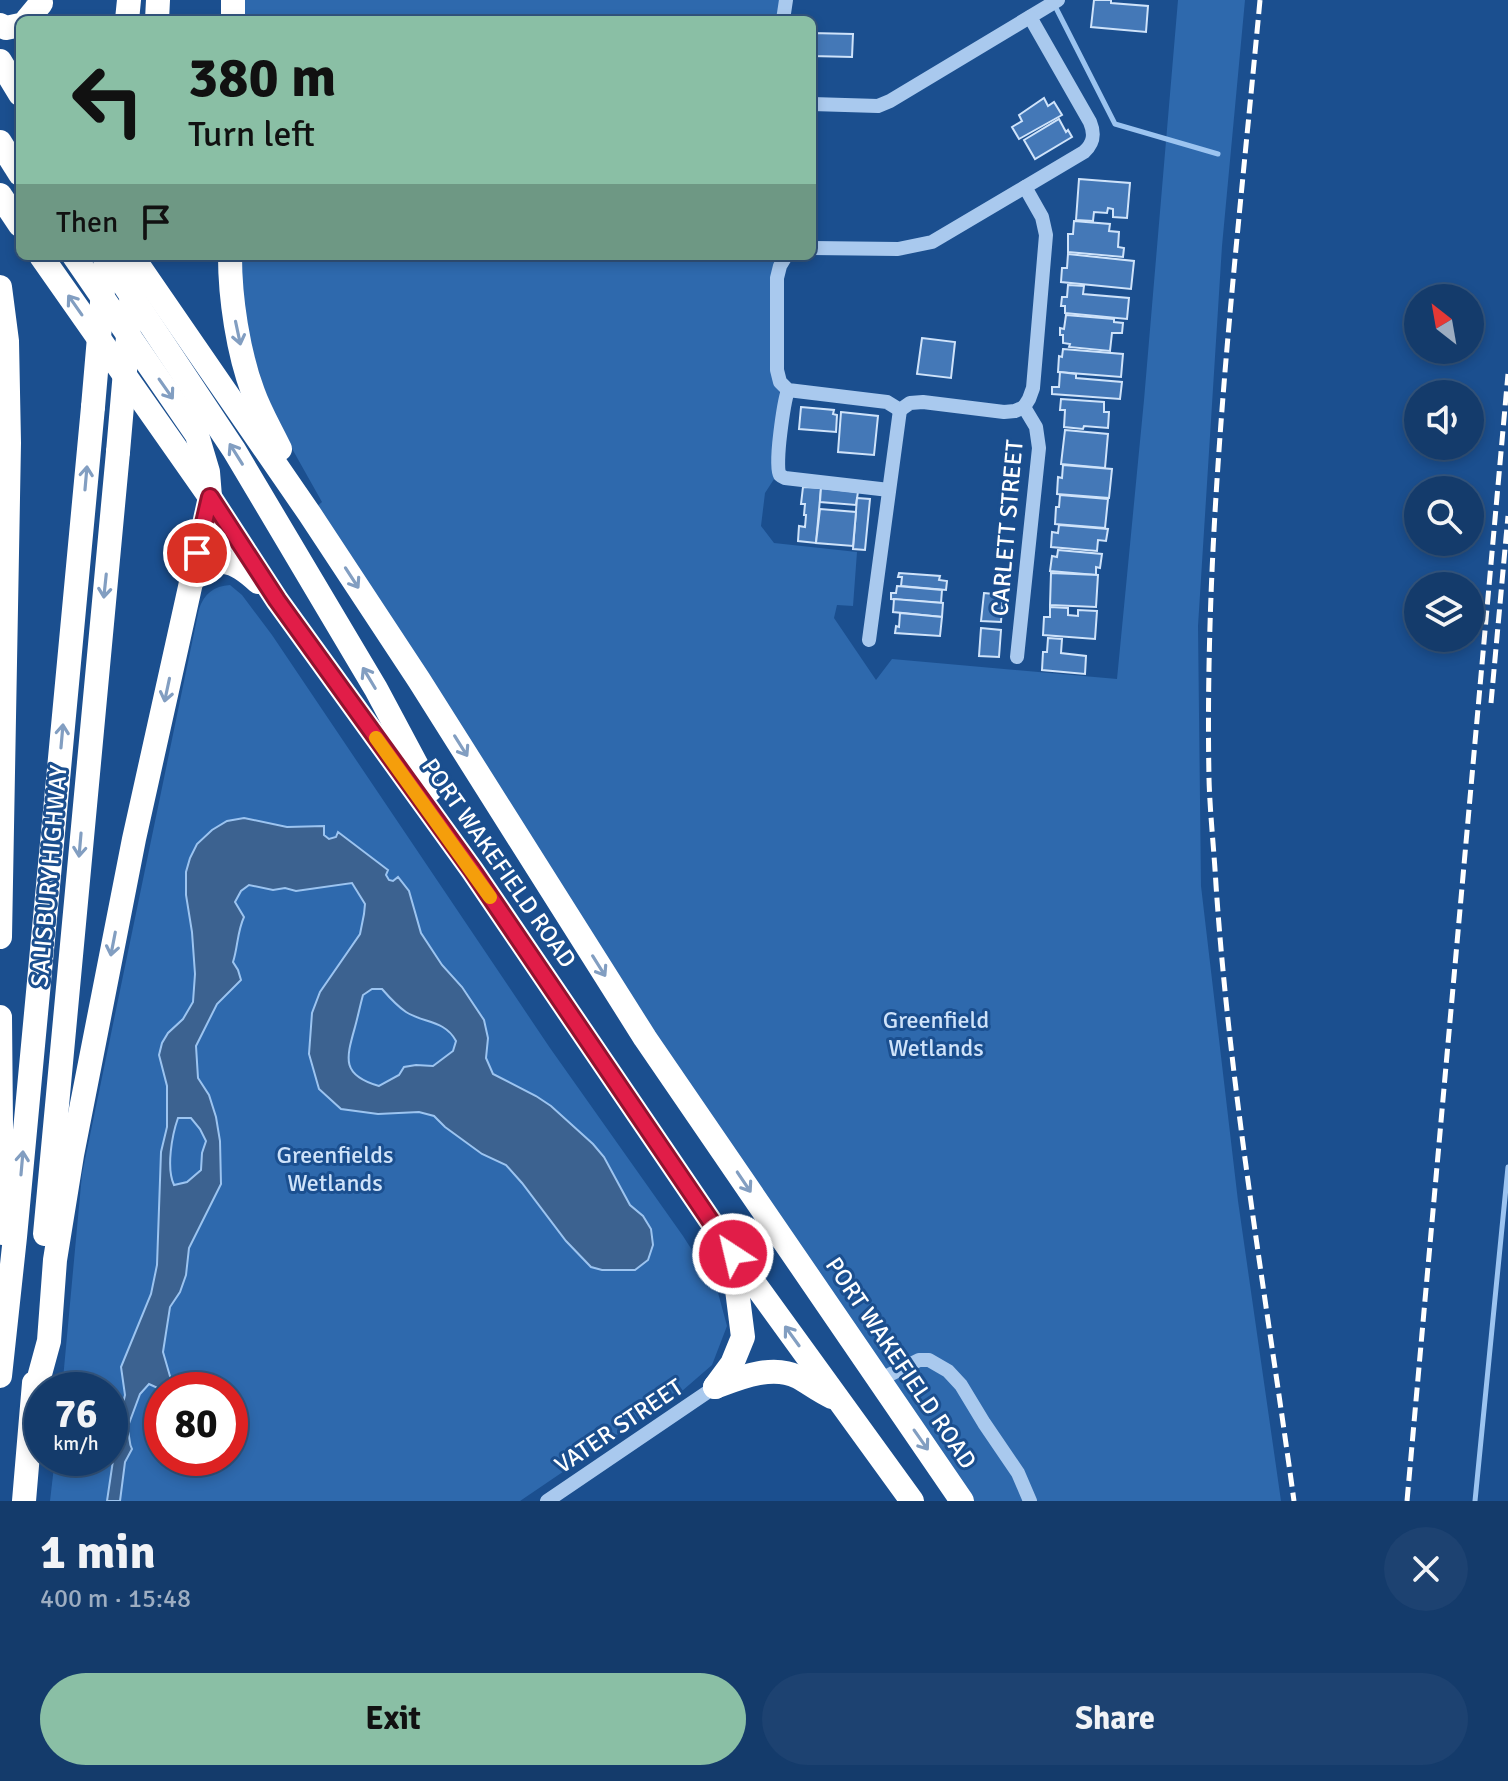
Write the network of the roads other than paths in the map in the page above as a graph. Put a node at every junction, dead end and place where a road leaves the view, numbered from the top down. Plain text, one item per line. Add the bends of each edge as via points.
1 (1058, 0) edge
2 (1036, 13) junction
3 (0, 61) edge
4 (16, 87) edge
5 (816, 104) edge
6 (0, 142) edge
7 (16, 168) edge
8 (1025, 187) junction
9 (0, 195) edge
10 (16, 219) edge
11 (816, 248) edge
12 (44, 260) edge
13 (77, 260) edge
14 (106, 260) edge
15 (109, 260) edge
16 (134, 260) edge
17 (137, 260) edge
18 (230, 260) edge
19 (784, 260) edge
20 (0, 287) edge
21 (788, 390) junction
22 (1024, 407) junction
23 (900, 410) junction
24 (889, 490) junction
25 (210, 497) junction
26 (309, 513) junction
27 (191, 582) junction
28 (277, 600) junction
29 (869, 640) dead end
30 (1017, 657) dead end
31 (472, 870) junction
32 (0, 937) edge
33 (0, 1017) edge
34 (733, 1254) junction
35 (3, 1352) junction
36 (34, 1372) edge
37 (41, 1372) edge
38 (0, 1376) edge
39 (879, 1380) junction
40 (715, 1387) junction
41 (838, 1399) junction
42 (26, 1476) edge
43 (24, 1501) edge
44 (547, 1501) edge
45 (912, 1501) edge
46 (962, 1501) edge
47 (1030, 1501) edge

1 - 2 street
2 - 5 street via 878,106
2 - 8 street via 1094,130 1084,152
3 - 4 highway
6 - 7 highway
8 - 11 street via 921,246
8 - 22 street via 1046,235 1033,388
9 - 10 highway
25 -> 12 highway, PORT WAKEFIELD ROAD
13 -> 25 highway via 197,435
35 -> 14 highway, SALISBURY HIGHWAY, bridge
31 -> 15 highway via 376,689 242,463
16 -> 36 highway, SALISBURY HIGHWAY, bridge
17 - 26 highway, PORT WAKEFIELD ROAD
18 -> 26 highway via 236,327 253,392
19 - 21 street via 777,278 776,365
20 - 32 highway via 9,443
21 - 23 street via 887,402
21 - 24 street via 778,454 781,476
22 - 23 street via 1004,412 923,402
22 - 30 street, CARLETT STREET via 1036,427 1039,448
23 - 24 street
24 - 29 street
25 - 27 highway
25 - 28 highway, PORT WAKEFIELD ROAD
26 -> 39 highway, PORT WAKEFIELD ROAD via 645,1038
27 - 28 highway via 209,565 229,562
27 -> 37 highway via 75,1140
28 - 31 highway, PORT WAKEFIELD ROAD
31 - 34 highway, PORT WAKEFIELD ROAD
33 - 35 highway
34 - 40 highway via 743,1337
41 -> 34 highway, PORT WAKEFIELD ROAD
35 - 38 highway, SALISBURY HIGHWAY
39 -> 46 highway, PORT WAKEFIELD ROAD
39 - 47 street via 919,1360 948,1371 1018,1473
40 - 41 highway via 741,1377 790,1374
40 - 44 street, VATER STREET
41 - 45 highway, PORT WAKEFIELD ROAD
42 - 43 highway, SALISBURY HIGHWAY

